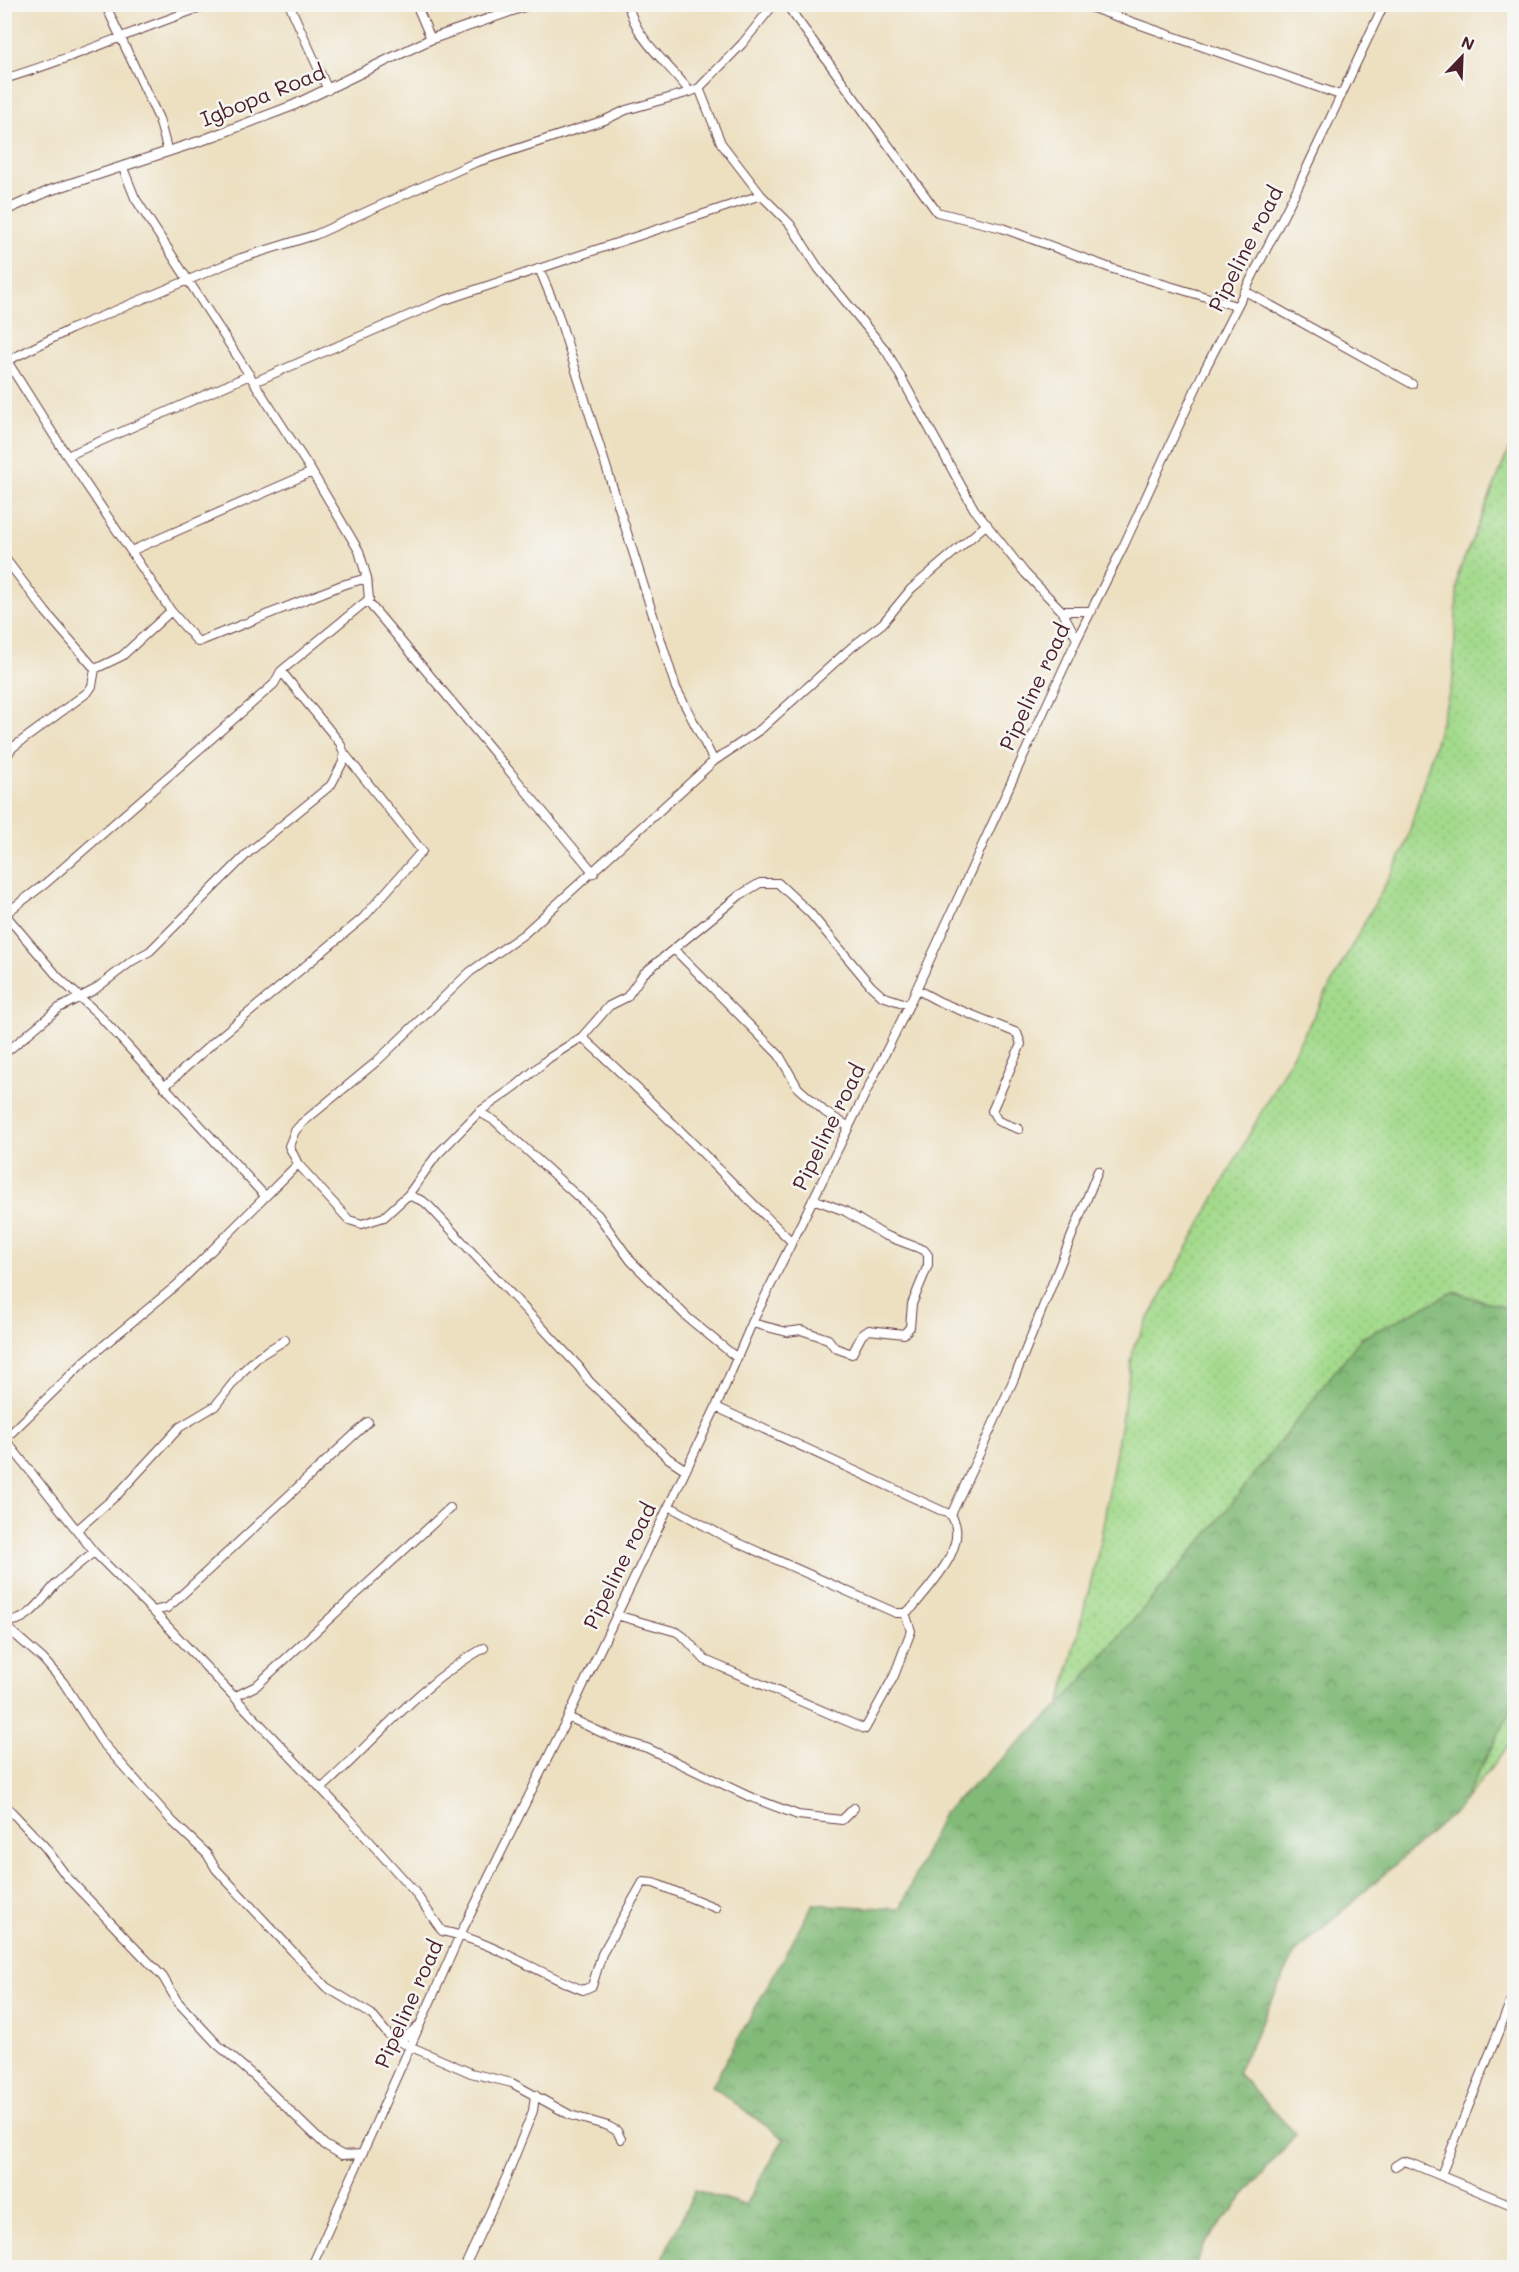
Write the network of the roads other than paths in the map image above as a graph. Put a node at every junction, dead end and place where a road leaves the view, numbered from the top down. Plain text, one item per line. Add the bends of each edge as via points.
1 (105, 4) edge
2 (211, 4) edge
3 (289, 4) edge
4 (416, 4) edge
5 (531, 4) edge
6 (628, 4) edge
7 (774, 4) edge
8 (786, 4) edge
9 (1081, 4) edge
10 (1383, 4) edge
11 (121, 39) junction
12 (431, 39) junction
13 (4, 79) edge
14 (699, 88) junction
15 (328, 90) junction
16 (690, 92) junction
17 (1340, 95) junction
18 (168, 152) junction
19 (123, 168) junction
20 (761, 195) junction
21 (4, 211) edge
22 (539, 268) junction
23 (188, 282) junction
24 (1245, 291) junction
25 (1236, 306) junction
26 (6, 362) edge
27 (252, 379) junction
28 (1412, 384) dead end
29 (67, 456) junction
30 (312, 472) junction
31 (987, 524) junction
32 (131, 551) junction
33 (4, 557) edge
34 (367, 578) junction
35 (367, 601) junction
36 (171, 611) junction
37 (1062, 611) junction
38 (1092, 611) junction
39 (1077, 639) junction
40 (95, 669) junction
41 (281, 671) junction
42 (4, 738) edge
43 (12, 748) junction
44 (344, 753) junction
45 (4, 761) edge
46 (714, 761) junction
47 (594, 873) junction
48 (5, 913) edge
49 (674, 949) junction
50 (916, 989) junction
51 (79, 999) junction
52 (909, 1005) junction
53 (582, 1037) junction
54 (4, 1054) edge
55 (164, 1088) junction
56 (479, 1112) junction
57 (849, 1127) junction
58 (1019, 1129) dead end
59 (298, 1164) junction
60 (1098, 1171) dead end
61 (408, 1195) junction
62 (265, 1196) junction
63 (813, 1199) junction
64 (792, 1242) junction
65 (752, 1323) junction
66 (285, 1340) dead end
67 (736, 1358) junction
68 (716, 1407) junction
69 (368, 1422) dead end
70 (5, 1439) edge
71 (686, 1470) junction
72 (669, 1506) junction
73 (450, 1508) dead end
74 (951, 1515) junction
75 (78, 1529) junction
76 (94, 1552) junction
77 (153, 1611) junction
78 (905, 1613) junction
79 (616, 1615) junction
80 (4, 1624) edge
81 (484, 1648) dead end
82 (234, 1696) junction
83 (568, 1717) junction
84 (321, 1789) junction
85 (4, 1804) edge
86 (854, 1808) dead end
87 (716, 1908) dead end
88 (460, 1935) junction
89 (1515, 1993) edge
90 (419, 2025) junction
91 (400, 2041) junction
92 (410, 2047) junction
93 (534, 2095) junction
94 (621, 2139) dead end
95 (362, 2154) junction
96 (1395, 2166) dead end
97 (1441, 2175) junction
98 (1515, 2206) edge
99 (314, 2266) edge
100 (464, 2268) edge

1 - 11 street
2 - 11 street via 179,13
3 - 15 street
4 - 12 street
5 - 12 street, Igbopa Road
6 - 16 street via 634,25 644,40
7 - 14 street
8 - 25 street via 937,212 1002,228 1113,269
9 - 17 street
10 - 17 street, Pipeline road
11 - 13 street
11 - 18 street via 159,119
12 - 15 street, Igbopa Road
14 - 16 street
14 - 20 street via 721,143
15 - 18 street, Igbopa Road
16 - 23 street via 474,163 315,235 241,258
17 - 24 street, Pipeline road via 1298,189
18 - 19 street, Igbopa Road
19 - 21 street, Igbopa Road via 51,190
19 - 23 street via 135,198
20 - 22 street
20 - 31 street via 790,224 819,269 886,352 958,481
22 - 27 street via 442,301
22 - 46 street via 558,314 676,688
23 - 26 street via 71,329
23 - 27 street
24 - 25 street, Pipeline road
24 - 28 street
25 - 38 street, Pipeline road
26 - 29 street
27 - 29 street
27 - 30 street
29 - 32 street
30 - 32 street
30 - 34 street via 359,551
31 - 37 street via 1025,573
31 - 46 street via 911,589 883,623 761,729
32 - 36 street
33 - 40 street
34 - 35 street
34 - 36 street via 198,642
35 - 41 street
35 - 47 street
36 - 40 street via 122,656
37 - 38 street
37 - 39 street
38 - 39 street, Pipeline road
39 - 50 street, Pipeline road
40 - 43 street via 88,692
41 - 44 street
41 - 48 street via 274,684 46,884
42 - 43 street
43 - 45 street
44 - 51 street via 339,773 321,796 249,852 150,951
44 - 55 street via 423,851 363,918
46 - 47 street
47 - 59 street via 524,934 470,972 376,1062 302,1123 289,1146
48 - 51 street
49 - 52 street via 747,890 760,883 778,884 810,913 871,986 882,996
49 - 53 street via 643,974 627,997 609,1006
49 - 57 street via 779,1054 798,1088
50 - 52 street, Pipeline road
50 - 58 street via 1017,1033 1021,1044 992,1111 998,1121
51 - 54 street via 59,1008
51 - 55 street via 99,1015
52 - 57 street, Pipeline road
53 - 56 street
53 - 64 street via 640,1089
55 - 62 street
56 - 61 street via 440,1151
56 - 67 street via 495,1120 589,1206 631,1262
57 - 63 street, Pipeline road
59 - 61 street via 349,1220 362,1224 384,1217
59 - 62 street
60 - 74 street via 1014,1380
61 - 71 street via 429,1206 589,1381 668,1458
62 - 70 street via 178,1284 86,1360
63 - 64 street, Pipeline road
63 - 65 street via 845,1211 884,1235 924,1250 928,1265 912,1304 910,1327 904,1334 869,1330 852,1354 848,1354 828,1339 801,1330 787,1332
64 - 65 street, Pipeline road
65 - 67 street, Pipeline road
66 - 75 street via 253,1362 215,1406 180,1427 118,1494
67 - 68 street, Pipeline road
68 - 71 street, Pipeline road
68 - 74 street
69 - 77 street via 174,1602
70 - 75 street
71 - 72 street, Pipeline road
72 - 78 street via 725,1537 855,1596
72 - 79 street, Pipeline road
73 - 82 street via 256,1686
74 - 78 street via 958,1525 956,1545 921,1597
75 - 76 street
76 - 77 street
76 - 80 street via 61,1579 32,1611
77 - 82 street
78 - 79 street via 911,1631 894,1676 865,1729 705,1660 677,1632
79 - 83 street, Pipeline road
80 - 91 street via 43,1659 123,1768 207,1854 216,1869 314,1976 335,1995 371,2014 387,2035
81 - 84 street via 450,1667 400,1710 364,1751
82 - 84 street
83 - 86 street via 798,1815 842,1820
83 - 88 street, Pipeline road
84 - 88 street via 408,1884 442,1931
85 - 95 street via 67,1877 164,1977 182,2008 217,2044 325,2145 342,2155
87 - 88 street via 643,1882 602,1954 592,1986 583,1990
88 - 90 street, Pipeline road
89 - 97 street
90 - 91 street
90 - 92 street, Pipeline road
91 - 92 street
92 - 93 street via 471,2073 512,2083
92 - 95 street, Pipeline road
93 - 94 street via 570,2115 608,2126
93 - 100 street via 533,2111 506,2178
95 - 99 street, Pipeline road
96 - 97 street via 1402,2161
97 - 98 street

